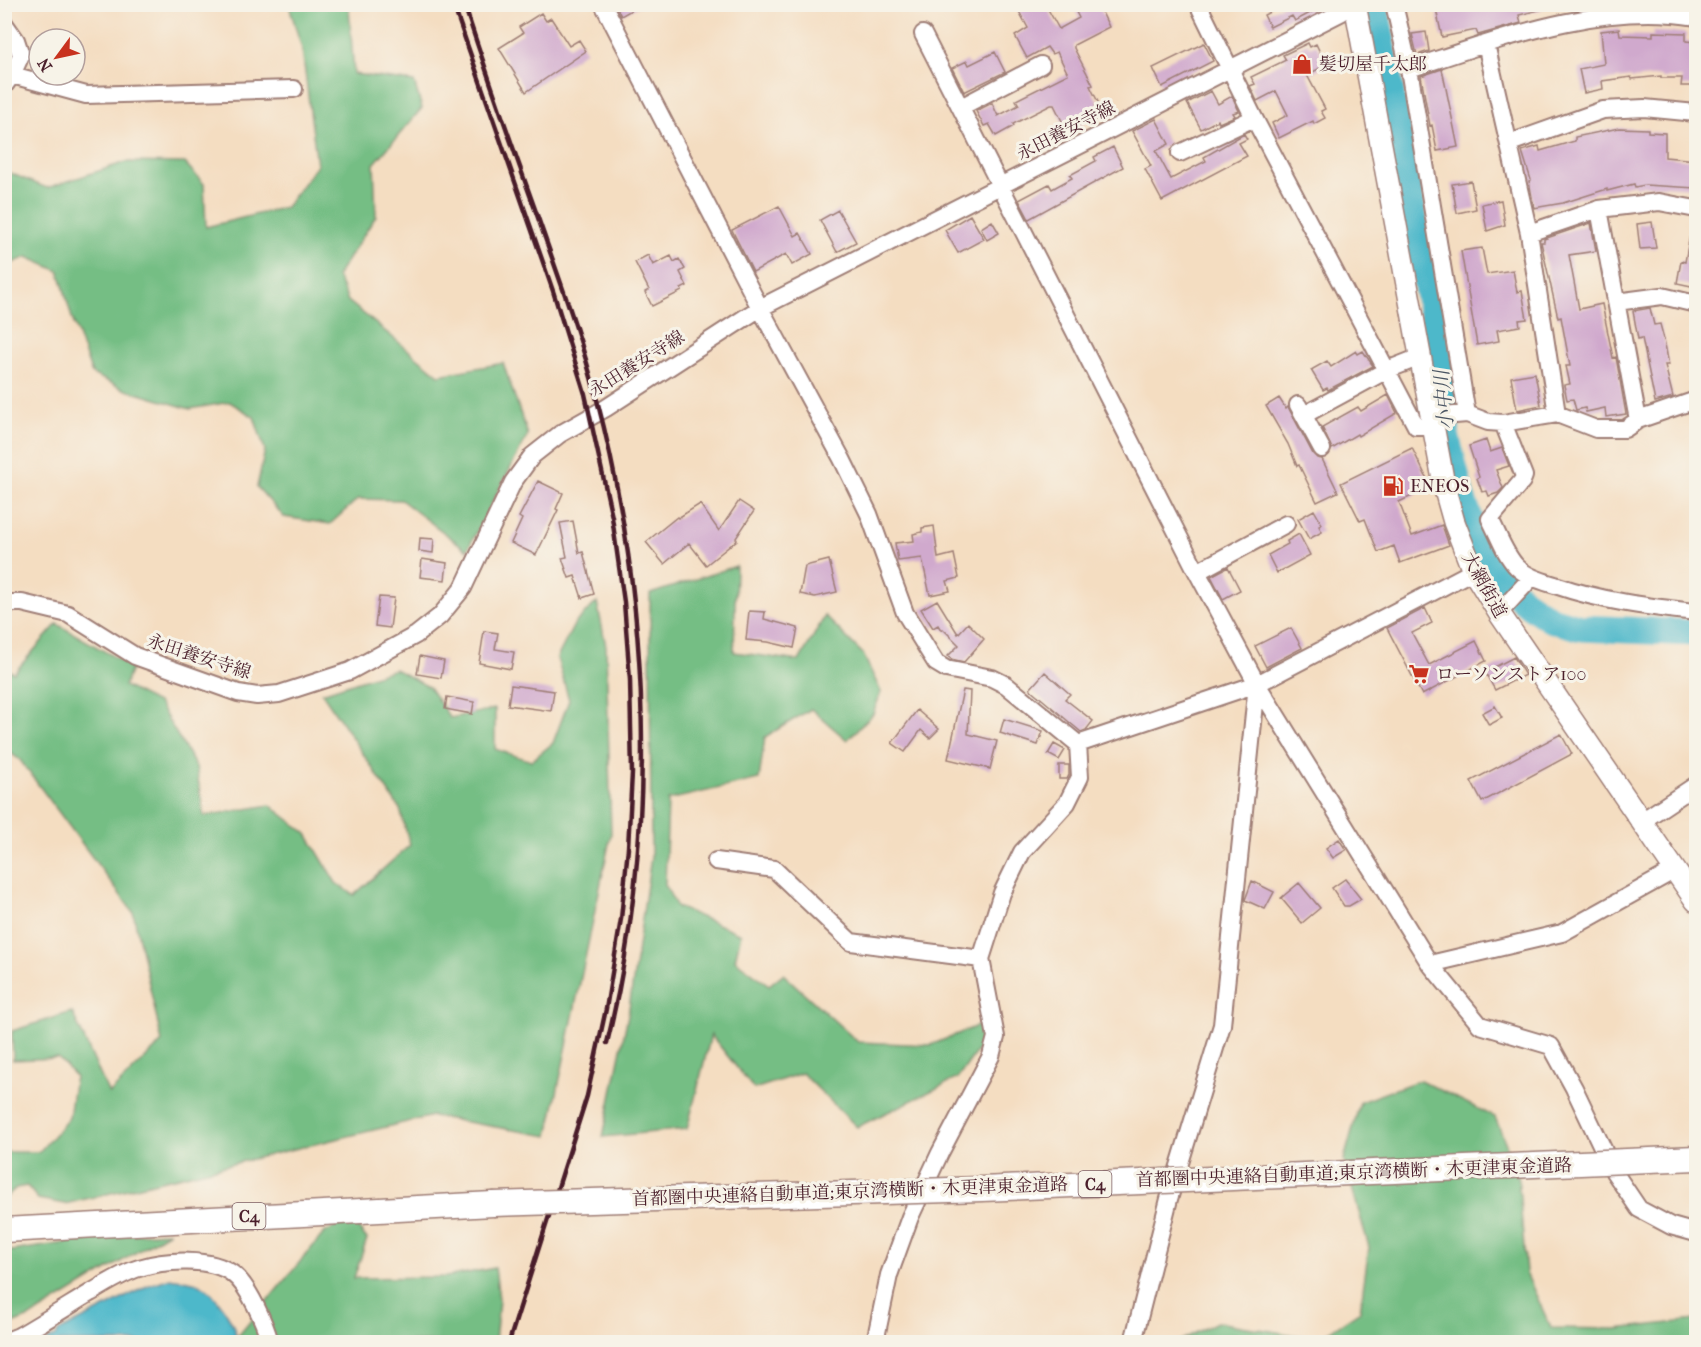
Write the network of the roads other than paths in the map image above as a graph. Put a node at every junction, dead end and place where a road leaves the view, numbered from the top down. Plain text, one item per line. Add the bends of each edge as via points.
1 (603, 4) edge
2 (1198, 4) edge
3 (1354, 4) edge
4 (1394, 4) edge
5 (1696, 16) edge
6 (4, 23) edge
7 (923, 34) dead end
8 (1486, 44) junction
9 (1041, 65) dead end
10 (1231, 69) junction
11 (1409, 69) junction
12 (8, 80) edge
13 (294, 89) dead end
14 (961, 107) junction
15 (1696, 113) edge
16 (1254, 118) junction
17 (1510, 142) junction
18 (1180, 153) dead end
19 (1001, 186) junction
20 (1599, 208) junction
21 (1696, 209) edge
22 (1529, 233) junction
23 (1616, 302) junction
24 (1696, 304) edge
25 (760, 308) junction
26 (1420, 357) junction
27 (1387, 370) junction
28 (1696, 400) edge
29 (1467, 414) junction
30 (1557, 414) junction
31 (1638, 420) junction
32 (1432, 421) junction
33 (1503, 423) junction
34 (1322, 449) dead end
35 (1286, 524) dead end
36 (1473, 571) junction
37 (1197, 572) junction
38 (1532, 577) junction
39 (4, 603) edge
40 (1696, 612) edge
41 (1499, 614) junction
42 (1257, 684) junction
43 (1078, 744) junction
44 (1696, 785) edge
45 (1642, 821) junction
46 (716, 861) dead end
47 (1675, 870) junction
48 (1696, 900) edge
49 (981, 959) junction
50 (1430, 964) junction
51 (1696, 1158) edge
52 (4, 1230) edge
53 (1696, 1233) edge
54 (4, 1342) edge
55 (270, 1342) edge
56 (875, 1342) edge
57 (1133, 1342) edge

1 - 25 street
2 - 10 street
3 - 10 street, 永田養安寺線
3 - 26 main road, 大網街道
4 - 11 street
5 - 8 street via 1594,16
6 - 12 street via 21,55
7 - 14 street
8 - 11 street
8 - 17 street
9 - 14 street
10 - 16 street
10 - 19 street, 永田養安寺線
11 - 29 street
12 - 13 street via 86,95
14 - 19 street
15 - 17 street via 1644,108 1603,110
16 - 18 street
16 - 27 street
17 - 22 street
19 - 25 street, 永田養安寺線
19 - 37 street
20 - 21 street via 1659,202
20 - 22 street
20 - 23 street
22 - 30 street
23 - 24 street via 1662,296
23 - 31 street
25 - 39 street, 永田養安寺線 via 560,434 532,456 513,482 463,588 440,616 416,635 350,671 279,694 238,693 135,656 68,614 22,603
25 - 43 street via 842,459 869,514 905,614 936,663 945,669 992,678 1006,685
26 - 27 street
26 - 32 main road, 大網街道
27 - 32 street via 1416,426
27 - 34 street via 1301,410
28 - 31 street
29 - 32 street
29 - 33 street
30 - 31 street via 1596,429 1625,429
30 - 33 street
32 - 36 main road, 大網街道 via 1451,512
33 - 38 street via 1524,476 1490,519 1512,561
35 - 37 street
36 - 41 main road, 大網街道
36 - 42 street
37 - 42 street
38 - 40 street via 1585,596
38 - 41 street
41 - 45 main road, 大網街道
42 - 43 street
42 - 50 street
42 - 57 street via 1222,1025 1175,1178
43 - 49 street via 1080,777 1066,803 1022,852 1002,893
44 - 45 street
45 - 47 main road, 大網街道
46 - 49 street via 774,869 851,942
47 - 48 main road, 大網街道
47 - 50 street via 1562,933
49 - 56 street via 996,1037 991,1056 910,1217 889,1275
50 - 53 street via 1480,1025 1551,1046 1614,1172 1639,1209 1671,1226
51 - 52 highway, 首都圏中央連絡自動車道;東京湾横断・木更津東金道路 / C4, bridge via 994,1189 493,1204
54 - 55 street via 119,1277 139,1268 172,1262 219,1267 234,1275 254,1303

